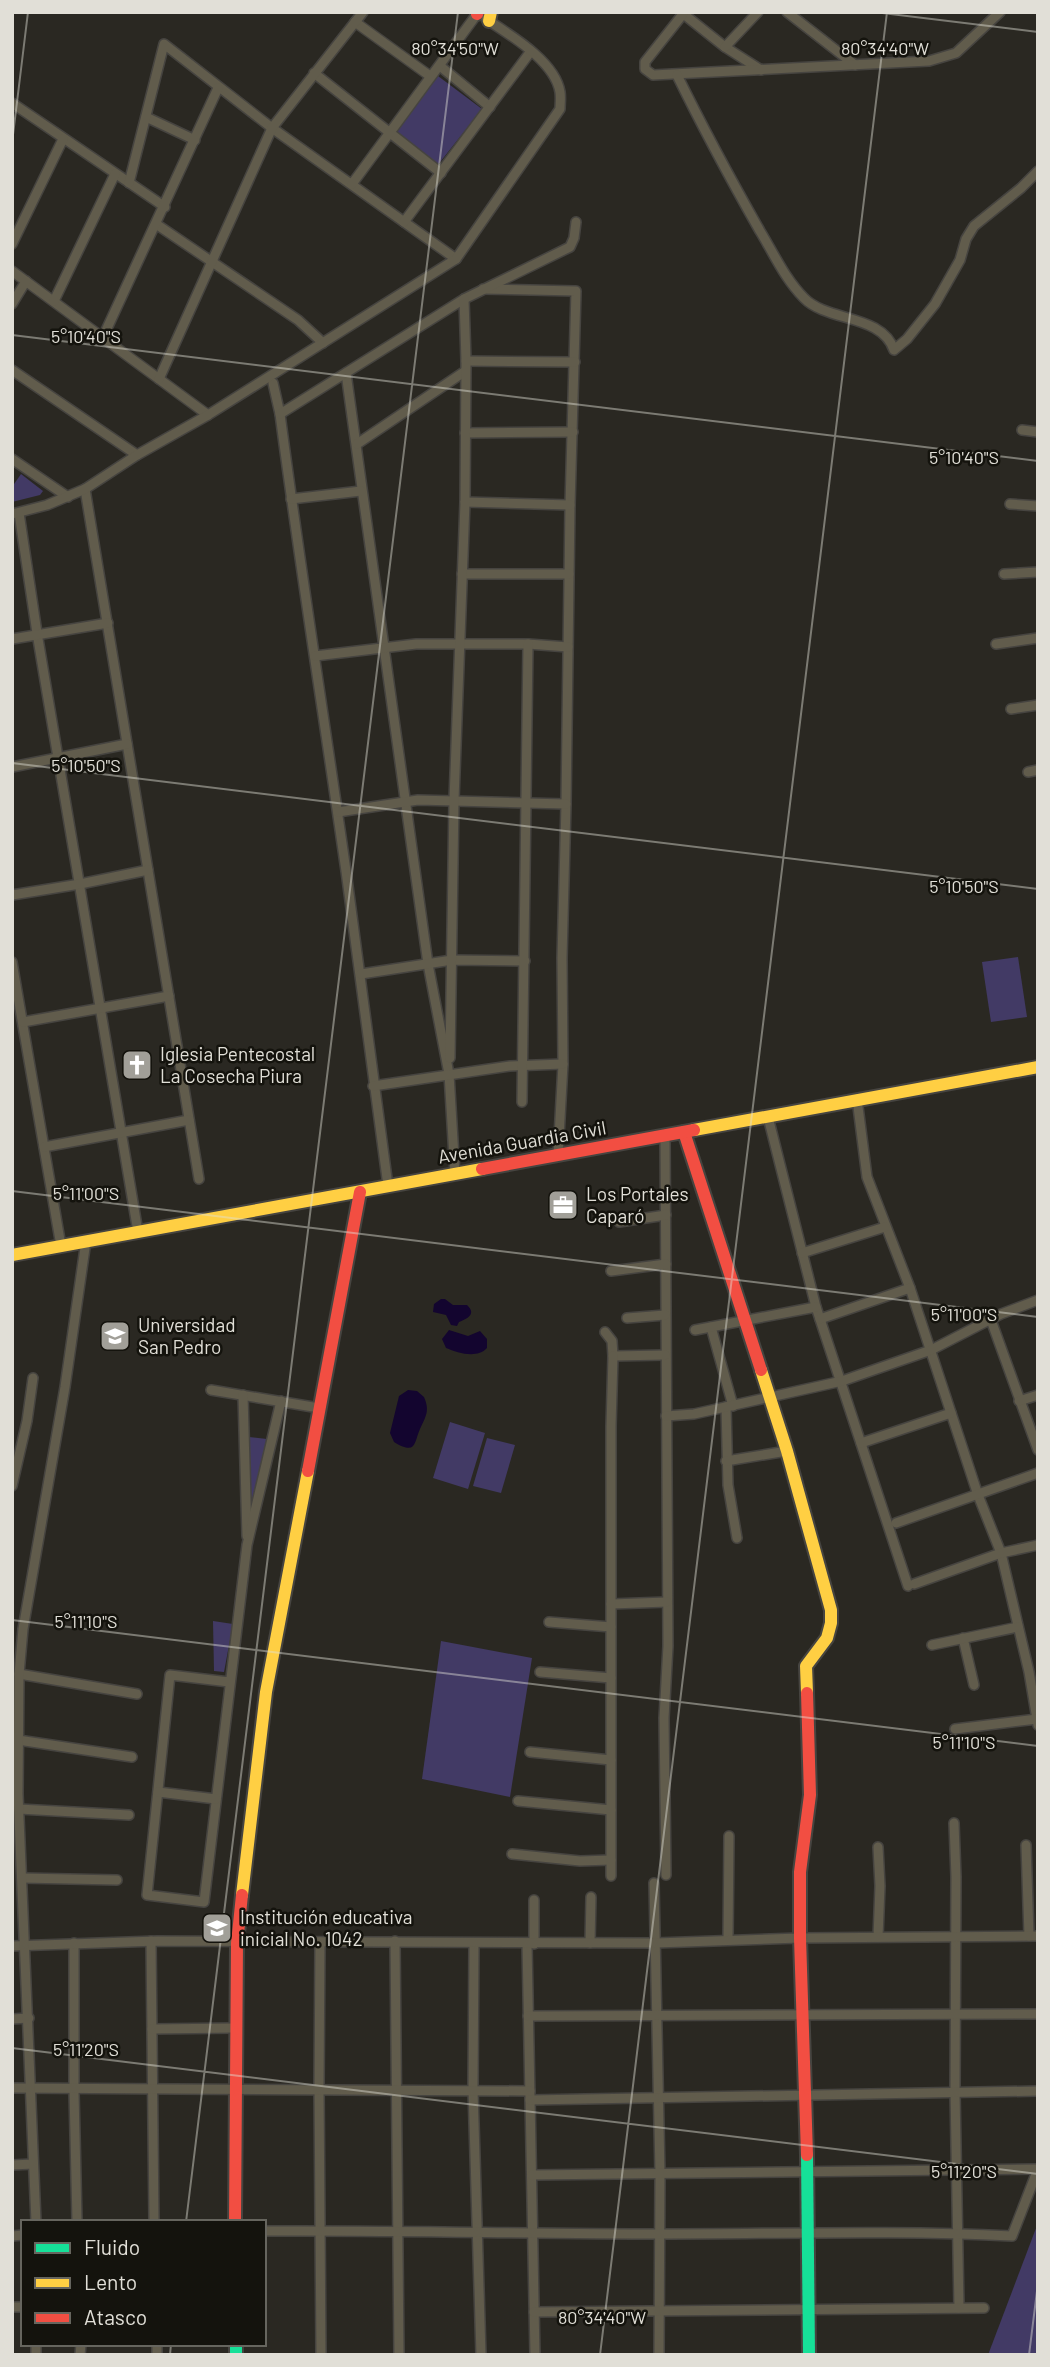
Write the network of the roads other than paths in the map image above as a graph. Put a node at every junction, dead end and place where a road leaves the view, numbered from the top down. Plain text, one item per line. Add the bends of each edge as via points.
1 (363, 12) edge
2 (758, 12) edge
3 (787, 12) edge
4 (1000, 12) edge
5 (682, 13) edge
6 (482, 14) edge
7 (355, 22) junction
8 (725, 47) junction
9 (531, 51) junction
10 (855, 65) junction
11 (440, 66) junction
12 (762, 71) junction
13 (314, 73) junction
14 (677, 75) junction
15 (430, 76) junction
16 (218, 88) junction
17 (12, 103) edge
18 (490, 107) junction
19 (146, 117) junction
20 (272, 128) junction
21 (388, 132) junction
22 (63, 139) junction
23 (195, 140) junction
24 (1038, 171) edge
25 (440, 173) junction
26 (115, 174) junction
27 (129, 183) junction
28 (352, 184) junction
29 (164, 207) junction
30 (404, 222) junction
31 (576, 222) dead end
32 (156, 224) junction
33 (12, 244) edge
34 (456, 259) junction
35 (212, 260) junction
36 (12, 271) edge
37 (26, 281) junction
38 (483, 289) junction
39 (464, 299) junction
40 (54, 301) junction
41 (12, 304) edge
42 (103, 337) junction
43 (323, 343) junction
44 (466, 360) junction
45 (575, 362) junction
46 (12, 370) edge
47 (464, 372) junction
48 (346, 373) junction
49 (159, 379) junction
50 (273, 383) dead end
51 (280, 414) junction
52 (208, 415) junction
53 (1022, 430) dead end
54 (573, 432) junction
55 (1038, 432) edge
56 (465, 433) junction
57 (357, 443) junction
58 (138, 454) junction
59 (12, 459) edge
60 (85, 489) junction
61 (361, 491) junction
62 (68, 497) junction
63 (291, 499) junction
64 (465, 502) junction
65 (1010, 504) dead end
66 (570, 505) junction
67 (1038, 506) edge
68 (16, 513) edge
69 (1038, 572) edge
70 (462, 574) junction
71 (569, 574) junction
72 (1004, 574) dead end
73 (108, 622) junction
74 (37, 633) junction
75 (1038, 638) edge
76 (12, 639) edge
77 (458, 644) junction
78 (528, 644) junction
79 (996, 644) dead end
80 (568, 647) junction
81 (383, 648) junction
82 (315, 656) junction
83 (1038, 705) edge
84 (1011, 709) dead end
85 (127, 744) junction
86 (58, 758) junction
87 (12, 767) edge
88 (454, 800) junction
89 (405, 801) junction
90 (525, 804) junction
91 (566, 804) junction
92 (338, 812) junction
93 (148, 870) junction
94 (80, 884) junction
95 (12, 895) edge
96 (452, 960) junction
97 (525, 961) junction
98 (12, 962) edge
99 (428, 964) junction
100 (361, 974) junction
101 (14, 983) edge
102 (169, 996) junction
103 (100, 1007) junction
104 (23, 1022) junction
105 (563, 1064) junction
106 (523, 1065) junction
107 (1038, 1067) edge
108 (449, 1074) junction
109 (373, 1086) junction
110 (857, 1099) junction
111 (522, 1102) dead end
112 (768, 1117) junction
113 (189, 1120) junction
114 (684, 1132) junction
115 (121, 1133) junction
116 (665, 1136) junction
117 (44, 1147) junction
118 (558, 1156) junction
119 (455, 1174) junction
120 (199, 1179) dead end
121 (388, 1186) junction
122 (360, 1192) junction
123 (666, 1215) junction
124 (619, 1222) dead end
125 (885, 1227) junction
126 (138, 1232) junction
127 (86, 1241) junction
128 (61, 1246) junction
129 (802, 1253) junction
130 (12, 1255) edge
131 (666, 1264) junction
132 (611, 1271) dead end
133 (910, 1288) junction
134 (1038, 1300) edge
135 (816, 1307) junction
136 (665, 1315) junction
137 (627, 1318) dead end
138 (820, 1319) junction
139 (991, 1320) junction
140 (746, 1321) junction
141 (711, 1327) junction
142 (695, 1330) dead end
143 (605, 1332) dead end
144 (931, 1350) junction
145 (665, 1355) junction
146 (613, 1356) junction
147 (33, 1378) dead end
148 (842, 1381) junction
149 (211, 1390) dead end
150 (243, 1395) junction
151 (1038, 1395) edge
152 (770, 1398) junction
153 (281, 1401) junction
154 (1019, 1401) junction
155 (730, 1407) junction
156 (319, 1408) junction
157 (951, 1413) junction
158 (666, 1416) junction
159 (861, 1443) junction
160 (1038, 1450) edge
161 (787, 1451) junction
162 (726, 1461) junction
163 (1038, 1473) edge
164 (12, 1486) edge
165 (978, 1494) junction
166 (897, 1523) dead end
167 (737, 1538) dead end
168 (247, 1545) junction
169 (1038, 1545) edge
170 (1001, 1553) junction
171 (667, 1602) junction
172 (611, 1604) junction
173 (549, 1622) dead end
174 (611, 1627) junction
175 (1018, 1627) junction
176 (963, 1638) junction
177 (932, 1645) dead end
178 (1033, 1671) edge
179 (540, 1672) dead end
180 (19, 1674) junction
181 (611, 1678) junction
182 (229, 1682) junction
183 (974, 1685) dead end
184 (137, 1694) dead end
185 (1037, 1719) edge
186 (1038, 1725) edge
187 (955, 1729) dead end
188 (18, 1740) junction
189 (530, 1752) dead end
190 (132, 1757) dead end
191 (611, 1760) junction
192 (158, 1792) junction
193 (216, 1799) junction
194 (518, 1801) dead end
195 (19, 1809) junction
196 (611, 1810) junction
197 (129, 1815) dead end
198 (954, 1823) dead end
199 (729, 1836) dead end
200 (1026, 1845) dead end
201 (878, 1847) dead end
202 (512, 1854) dead end
203 (611, 1860) junction
204 (666, 1875) dead end
205 (611, 1876) dead end
206 (117, 1880) dead end
207 (654, 1883) dead end
208 (19, 1884) edge
209 (592, 1896) dead end
210 (534, 1900) dead end
211 (954, 1936) junction
212 (1034, 1936) edge
213 (878, 1937) junction
214 (800, 1938) junction
215 (728, 1940) junction
216 (151, 1941) junction
217 (395, 1941) junction
218 (320, 1942) junction
219 (75, 1943) junction
220 (237, 1943) junction
221 (474, 1943) junction
222 (656, 1943) junction
223 (25, 1944) junction
224 (530, 1944) junction
225 (590, 1944) junction
226 (12, 1945) edge
227 (954, 2014) junction
228 (1038, 2014) edge
229 (803, 2015) junction
230 (528, 2016) junction
231 (656, 2016) junction
232 (29, 2018) junction
233 (12, 2019) edge
234 (235, 2028) junction
235 (152, 2029) junction
236 (31, 2087) junction
237 (235, 2087) junction
238 (12, 2088) edge
239 (74, 2088) junction
240 (319, 2088) junction
241 (154, 2089) junction
242 (397, 2089) junction
243 (473, 2090) junction
244 (1038, 2091) edge
245 (955, 2092) junction
246 (530, 2095) junction
247 (807, 2096) junction
248 (659, 2099) junction
249 (33, 2164) junction
250 (12, 2165) edge
251 (1038, 2169) edge
252 (957, 2170) junction
253 (808, 2172) junction
254 (660, 2174) junction
255 (532, 2175) junction
256 (36, 2220) edge
257 (77, 2220) edge
258 (154, 2220) edge
259 (235, 2220) edge
260 (399, 2230) junction
261 (266, 2231) edge
262 (320, 2231) junction
263 (476, 2232) junction
264 (534, 2233) junction
265 (659, 2234) junction
266 (809, 2234) junction
267 (957, 2234) junction
268 (959, 2308) junction
269 (984, 2308) dead end
270 (809, 2310) junction
271 (659, 2311) junction
272 (534, 2312) junction
273 (321, 2355) edge
274 (398, 2355) edge
275 (481, 2355) edge
276 (534, 2355) edge
277 (659, 2355) edge
278 (808, 2355) edge

1 - 7 street
2 - 8 street
3 - 10 street
4 - 10 street via 956,53 944,58
5 - 8 street
5 - 14 street via 645,62 645,69 653,75
6 - 9 street
6 - 11 street
7 - 13 street
7 - 15 street
8 - 12 street
9 - 18 street
9 - 34 street via 553,72 560,109
10 - 12 street
11 - 15 street
11 - 18 street
12 - 14 street
13 - 20 street
13 - 21 street
14 - 24 street via 791,284 813,305 875,329 894,350 935,304 974,226
15 - 21 street
16 - 19 street via 164,44
16 - 20 street
16 - 23 street
17 - 22 street
18 - 25 street
19 - 23 street
19 - 27 street
20 - 28 street
20 - 35 street
21 - 25 street
21 - 28 street
22 - 26 street
22 - 33 street
23 - 29 street
25 - 30 street
26 - 27 street
26 - 40 street
27 - 29 street
28 - 30 street
29 - 32 street
30 - 34 street
31 - 38 street via 570,247
32 - 35 street
32 - 42 street
34 - 43 street
35 - 43 street
35 - 49 street
36 - 37 street
37 - 40 street
37 - 41 street
38 - 39 street
38 - 45 street via 576,291
39 - 44 street
39 - 48 street
40 - 42 street
42 - 49 street
43 - 52 street
44 - 45 street
44 - 47 street
45 - 54 street
46 - 58 street
47 - 56 street
47 - 57 street
48 - 51 street
48 - 57 street
49 - 52 street
50 - 51 street
51 - 63 street
52 - 58 street
53 - 55 street
54 - 56 street
54 - 66 street
56 - 64 street
57 - 61 street
58 - 60 street
59 - 62 street
60 - 62 street
60 - 73 street
61 - 63 street
61 - 81 street
62 - 68 street
63 - 82 street
64 - 66 street
64 - 70 street
65 - 67 street
66 - 71 street
68 - 74 street
69 - 72 street
70 - 71 street
70 - 77 street
71 - 80 street
73 - 74 street
73 - 85 street
74 - 76 street
74 - 86 street
75 - 79 street
77 - 78 street
77 - 81 street
77 - 88 street
78 - 80 street
78 - 90 street
80 - 91 street
81 - 82 street
81 - 89 street
82 - 92 street
83 - 84 street
85 - 86 street
85 - 93 street
86 - 87 street
86 - 94 street
88 - 89 street
88 - 90 street
88 - 96 street
89 - 92 street
89 - 99 street
90 - 91 street
90 - 97 street
91 - 105 street
92 - 100 street
93 - 94 street
93 - 102 street
94 - 95 street
94 - 103 street
96 - 97 street
96 - 99 street
96 - 108 street
97 - 106 street
98 - 101 street
99 - 100 street
99 - 108 street
100 - 109 street
101 - 104 street
102 - 103 street
102 - 113 street
103 - 104 street
103 - 115 street
104 - 117 street
105 - 106 street
105 - 118 street
106 - 108 street
106 - 111 street
107 - 110 main road, Avenida Guardia Civil
108 - 109 street
108 - 119 street
109 - 121 street
110 - 112 main road, Avenida Guardia Civil
110 - 125 street via 867,1177
112 - 114 main road, Avenida Guardia Civil
112 - 129 street
113 - 115 street
113 - 120 street
114 - 116 main road, Avenida Guardia Civil
114 - 140 main road
115 - 117 street
115 - 126 street
116 - 118 main road, Avenida Guardia Civil
116 - 123 street
117 - 128 street
118 - 119 main road, Avenida Guardia Civil
119 - 121 main road, Avenida Guardia Civil
121 - 122 main road, Avenida Guardia Civil
122 - 126 main road, Avenida Guardia Civil
122 - 156 main road
123 - 124 street
123 - 131 street
125 - 129 street
125 - 133 street
126 - 127 main road, Avenida Guardia Civil
127 - 128 main road, Avenida Guardia Civil
127 - 180 street
128 - 130 main road, Avenida Guardia Civil
129 - 135 street
131 - 132 street
131 - 136 street
133 - 138 street
133 - 144 street
134 - 139 street
135 - 138 street
135 - 140 street
136 - 137 street
136 - 145 street
138 - 148 street
139 - 144 street
139 - 154 street
140 - 141 street
140 - 152 main road
141 - 142 street
141 - 155 street
143 - 146 street via 612,1341
144 - 148 street
144 - 157 street
145 - 146 street
145 - 158 street
146 - 172 street
147 - 164 street
148 - 152 street
148 - 159 street
149 - 150 street
150 - 153 street
150 - 168 street
151 - 154 street
152 - 155 street
152 - 161 main road
153 - 156 street
153 - 168 street
154 - 160 street
155 - 158 street
155 - 162 street
156 - 220 main road via 266,1692
157 - 159 street
157 - 165 street
158 - 171 street
159 - 170 street via 911,1585
161 - 162 street
161 - 214 main road via 832,1628 806,1666 810,1795 800,1872
162 - 167 street
163 - 165 street
165 - 166 street
165 - 170 street
168 - 182 street
169 - 170 street
170 - 175 street
171 - 172 street
171 - 204 street
172 - 174 street
173 - 174 street
174 - 181 street
175 - 176 street
175 - 178 street
176 - 177 street
176 - 183 street
178 - 185 street
179 - 181 street
180 - 184 street
180 - 188 street
181 - 191 street
182 - 192 street via 170,1675
182 - 193 street
185 - 186 street
185 - 187 street
188 - 190 street
188 - 195 street
189 - 191 street
191 - 196 street
192 - 193 street
192 - 193 street via 147,1895 204,1902
194 - 196 street
195 - 197 street
195 - 208 street
196 - 203 street
198 - 211 street
199 - 215 street
200 - 212 street
201 - 213 street
202 - 203 street
203 - 205 street
206 - 208 street
207 - 222 street
208 - 223 street
209 - 225 street
210 - 224 street
211 - 212 street
211 - 213 street
211 - 227 street
213 - 214 street
214 - 215 street
214 - 229 main road
215 - 222 street
216 - 219 street
216 - 220 street
216 - 235 street
217 - 218 street
217 - 221 street
217 - 242 street
218 - 220 street
218 - 240 street
219 - 223 street
219 - 239 street
220 - 234 main road
221 - 224 street
221 - 243 street
222 - 225 street
222 - 231 street
223 - 226 street
223 - 232 street
224 - 225 street
224 - 230 street
227 - 228 street
227 - 229 street
227 - 245 street
229 - 231 street
229 - 247 main road
230 - 231 street
230 - 246 street
231 - 248 street
232 - 233 street
232 - 236 street
234 - 235 street
234 - 237 main road
235 - 241 street
236 - 238 street
236 - 239 street
236 - 249 street
237 - 240 street
237 - 241 street
237 - 259 main road
239 - 241 street
239 - 257 street
240 - 242 street
240 - 262 street
241 - 258 street
242 - 243 street
242 - 260 street
243 - 246 street
243 - 263 street
244 - 245 street
245 - 247 street
245 - 252 street
246 - 248 street
246 - 255 street
247 - 248 street
247 - 253 main road
248 - 254 street
249 - 250 street
249 - 256 street
251 - 252 street
251 - 267 street via 1012,2236
252 - 253 street
252 - 267 street
253 - 254 street
253 - 266 main road
254 - 255 street
254 - 265 street
255 - 264 street
260 - 262 street
260 - 263 street
260 - 274 street
261 - 262 street
262 - 273 street
263 - 264 street
263 - 275 street
264 - 265 street
264 - 272 street
265 - 266 street
265 - 271 street
266 - 267 street
266 - 270 main road
267 - 268 street
268 - 269 street
268 - 270 street
270 - 271 street
270 - 278 main road
271 - 272 street
271 - 277 street
272 - 276 street

